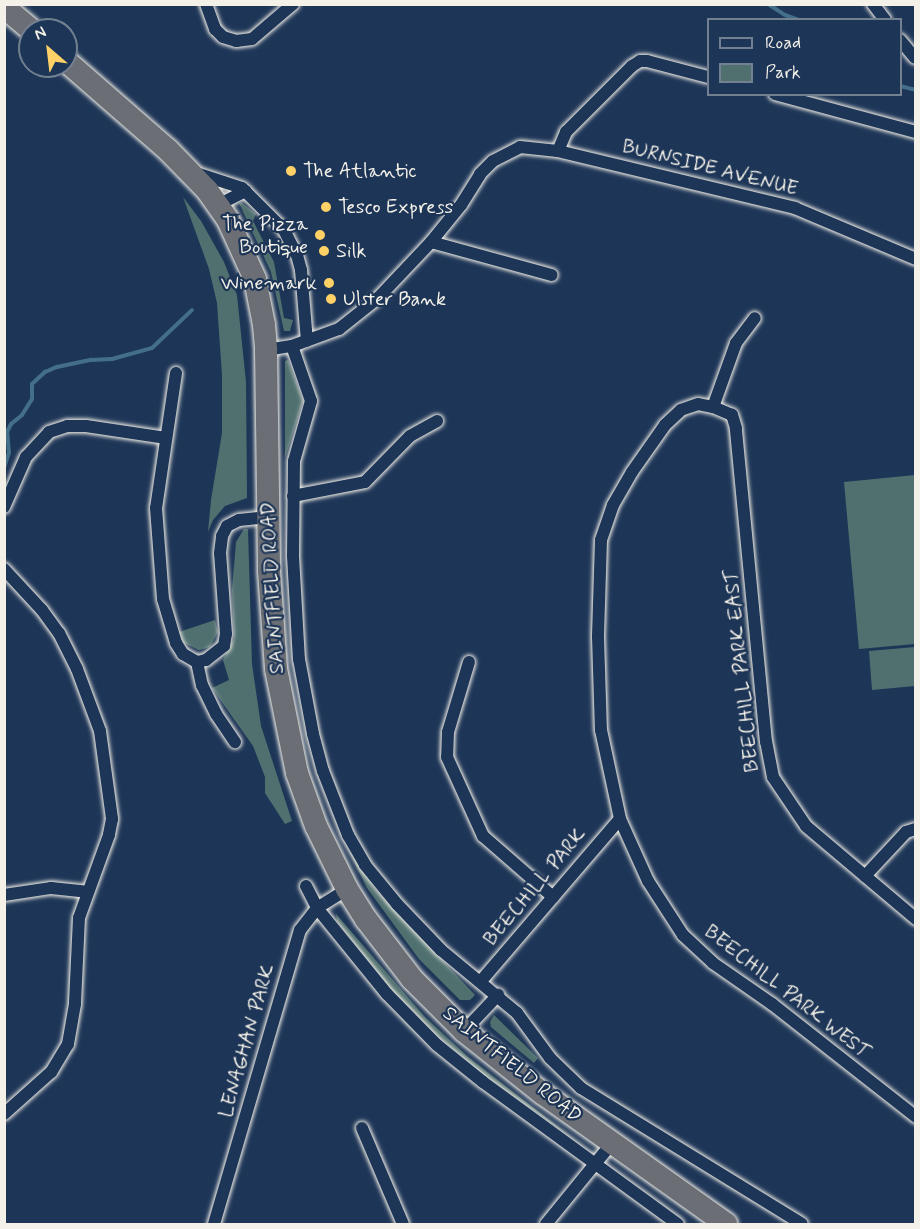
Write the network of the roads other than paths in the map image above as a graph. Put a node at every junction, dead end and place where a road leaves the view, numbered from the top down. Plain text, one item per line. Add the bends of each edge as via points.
1 (206, 4) edge
2 (293, 4) edge
3 (873, 4) edge
4 (4, 7) edge
5 (884, 18) edge
6 (18, 19) edge
7 (902, 42) edge
8 (915, 58) edge
9 (78, 72) edge
10 (707, 77) edge
11 (782, 96) edge
12 (915, 132) edge
13 (558, 151) junction
14 (189, 170) junction
15 (246, 191) junction
16 (218, 205) junction
17 (431, 242) junction
18 (915, 259) edge
19 (552, 275) dead end
20 (755, 318) dead end
21 (307, 341) junction
22 (292, 346) junction
23 (266, 350) junction
24 (176, 373) dead end
25 (713, 407) junction
26 (437, 421) dead end
27 (166, 438) junction
28 (293, 496) junction
29 (4, 507) edge
30 (268, 517) junction
31 (4, 569) edge
32 (197, 662) junction
33 (470, 662) dead end
34 (235, 742) dead end
35 (620, 819) junction
36 (915, 829) edge
37 (865, 876) junction
38 (306, 886) dead end
39 (347, 889) junction
40 (87, 892) junction
41 (4, 895) edge
42 (553, 897) junction
43 (317, 908) junction
44 (915, 919) edge
45 (481, 981) junction
46 (498, 995) junction
47 (464, 1031) junction
48 (4, 1114) edge
49 (915, 1117) edge
50 (362, 1128) dead end
51 (612, 1143) junction
52 (595, 1165) junction
53 (214, 1224) edge
54 (403, 1224) edge
55 (546, 1224) edge
56 (678, 1224) edge
57 (726, 1224) edge
58 (802, 1224) edge

1 - 2 street via 215,29 236,41 252,39
3 - 5 street
4 - 6 highway
7 - 8 street
9 - 14 highway, SAINTFIELD ROAD
10 - 13 street via 640,61 566,132
11 - 12 street
13 - 17 street, BURNSIDE AVENUE via 520,147 493,161
13 - 18 street, BURNSIDE AVENUE via 789,206
14 - 15 street, SAINTFIELD ROAD via 237,184
14 - 16 highway, SAINTFIELD ROAD
15 - 16 street
15 - 21 street, SAINTFIELD ROAD via 284,230 297,255
16 - 23 highway, SAINTFIELD ROAD via 255,279
17 - 19 street
17 - 21 street, BURNSIDE AVENUE via 359,315 339,329
20 - 25 street via 736,343
21 - 22 street, BURNSIDE AVENUE
22 - 23 street, BURNSIDE AVENUE
22 - 28 street, SAINTFIELD ROAD via 312,401 295,455
23 - 30 highway, SAINTFIELD ROAD
24 - 27 street
25 - 35 street, BEECHILL PARK WEST via 698,404 681,410 665,425 613,506 601,540 601,730
25 - 37 street, BEECHILL PARK EAST via 732,415 736,428 766,742 773,777 806,826
26 - 28 street via 410,436 365,482
27 - 29 street via 86,426 67,426 50,432 26,457
27 - 32 street via 155,527 163,598 171,634 183,654
28 - 45 street, SAINTFIELD ROAD via 299,658 313,734 335,806 378,884 441,950
30 - 32 street via 239,520 227,526 222,536 224,645 206,660
30 - 39 highway, SAINTFIELD ROAD via 271,618 283,714 304,793
31 - 40 street via 59,633 100,731 112,819
32 - 34 street via 202,686
33 - 42 street via 447,732 447,757 483,836
35 - 42 street, BEECHILL PARK
35 - 49 street, BEECHILL PARK WEST via 648,881 683,935 713,963 772,1004
36 - 37 street via 906,832
37 - 44 street, BEECHILL PARK EAST
38 - 43 street, SAINTFIELD ROAD
39 - 43 street, LENAGHAN PARK
39 - 47 highway, SAINTFIELD ROAD via 406,972
40 - 41 street via 51,888
40 - 48 street via 76,936 75,1004 68,1044 51,1072
42 - 45 street, BEECHILL PARK
43 - 52 street, SAINTFIELD ROAD via 416,1026 483,1082
43 - 53 street, LENAGHAN PARK via 305,921 296,941
45 - 46 street, SAINTFIELD ROAD
46 - 47 street
46 - 58 street, SAINTFIELD ROAD via 518,1013 550,1058 581,1088
47 - 51 highway, SAINTFIELD ROAD
50 - 54 street
51 - 52 street
51 - 57 highway, SAINTFIELD ROAD
52 - 55 street
52 - 56 street, SAINTFIELD ROAD

